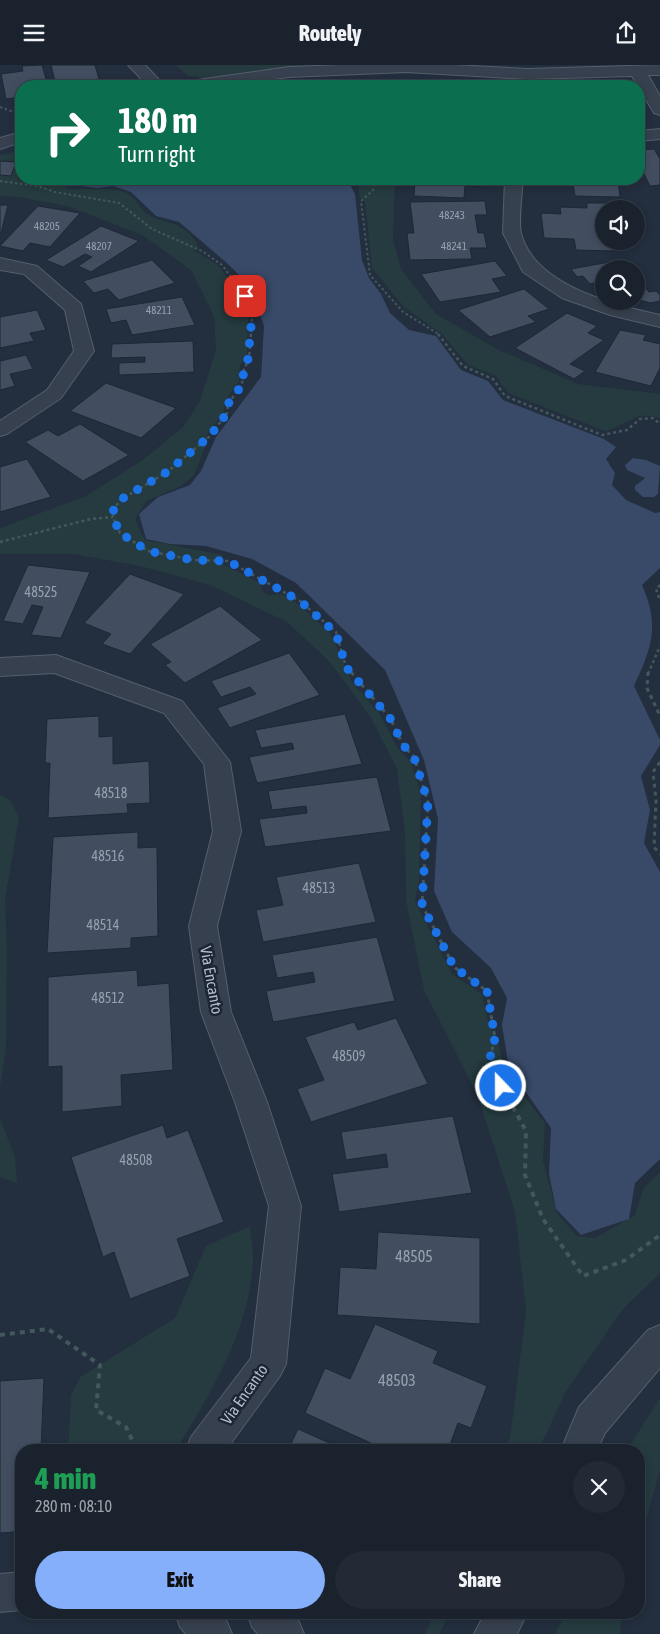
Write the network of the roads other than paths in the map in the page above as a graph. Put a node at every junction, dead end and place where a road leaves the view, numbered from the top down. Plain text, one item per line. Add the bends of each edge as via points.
1 (136, 65) edge
2 (636, 68) edge
3 (659, 69) edge
4 (151, 80) edge
5 (218, 80) edge
6 (643, 80) edge
7 (645, 84) edge
8 (660, 110) edge
9 (660, 134) edge
10 (645, 135) edge
11 (15, 139) edge
12 (0, 144) edge
13 (514, 185) edge
14 (0, 264) edge
15 (660, 321) edge
16 (0, 430) edge
17 (0, 667) edge
18 (660, 1342) edge
19 (208, 1444) edge
20 (582, 1444) edge
21 (15, 1592) edge
22 (0, 1593) edge
23 (199, 1619) edge
24 (271, 1619) edge
25 (504, 1619) edge
26 (212, 1634) edge
27 (284, 1634) edge
28 (494, 1634) edge

1 - 4 street
2 - 3 street
2 - 5 street via 528,74 406,67 289,72
2 - 6 street
7 - 8 street
9 - 10 street
11 - 12 street
13 - 15 street via 512,233 530,268 570,294 617,311
14 - 16 street via 30,270 74,308 84,351 54,394
17 - 19 street, Via Encanto via 56,664 173,707 216,762 227,831 203,926 216,1013 251,1102 285,1206 268,1364
18 - 20 street via 592,1420
21 - 22 street
23 - 26 street
24 - 27 street
25 - 28 street

